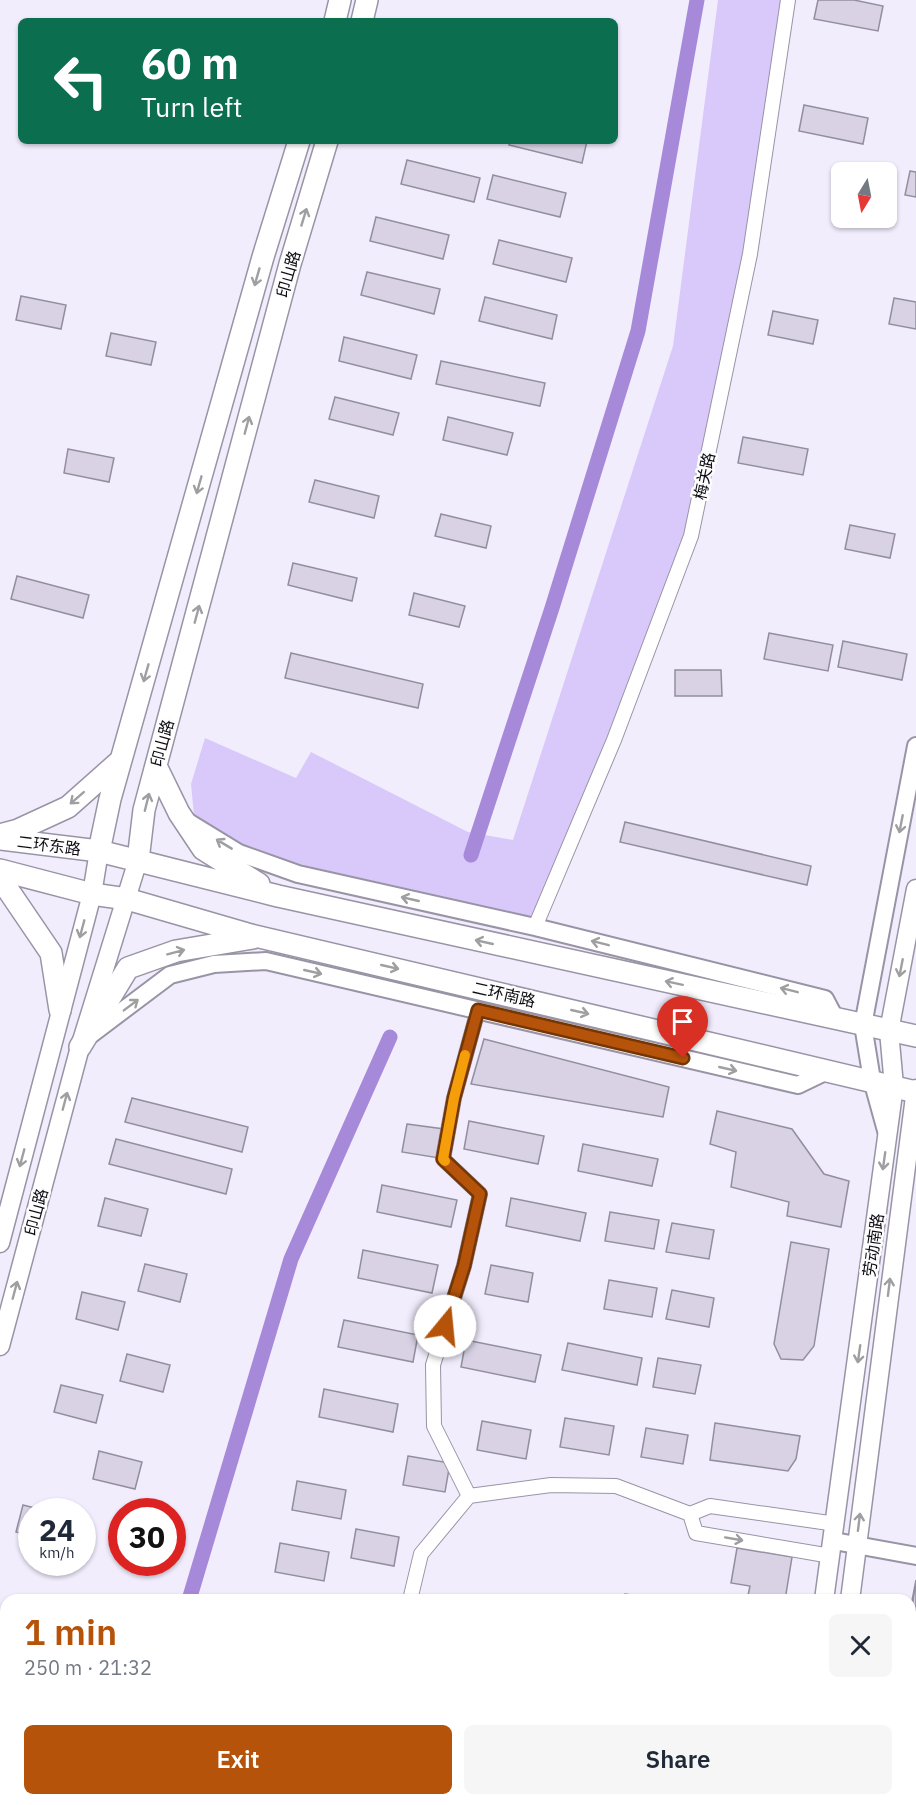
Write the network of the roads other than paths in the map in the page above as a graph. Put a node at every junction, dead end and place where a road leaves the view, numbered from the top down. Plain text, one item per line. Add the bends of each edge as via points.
1 (340, 0) edge
2 (367, 0) edge
3 (788, 0) edge
4 (336, 18) edge
5 (363, 18) edge
6 (298, 144) edge
7 (326, 144) edge
8 (916, 746) edge
9 (121, 760) junction
10 (156, 766) junction
11 (183, 819) junction
12 (0, 837) edge
13 (99, 851) junction
14 (138, 860) junction
15 (0, 870) edge
16 (0, 878) edge
17 (916, 889) edge
18 (92, 894) junction
19 (278, 896) junction
20 (127, 899) junction
21 (535, 927) junction
22 (260, 937) junction
23 (60, 1010) junction
24 (478, 1010) junction
25 (835, 1018) junction
26 (863, 1025) junction
27 (889, 1031) junction
28 (916, 1036) edge
29 (82, 1043) junction
30 (829, 1070) junction
31 (872, 1080) junction
32 (910, 1089) edge
33 (913, 1130) edge
34 (888, 1134) junction
35 (0, 1243) edge
36 (0, 1346) edge
37 (470, 1496) junction
38 (690, 1514) junction
39 (834, 1540) junction
40 (856, 1546) junction
41 (916, 1556) edge
42 (411, 1594) edge
43 (825, 1594) edge
44 (851, 1594) edge

1 - 4 highway
2 - 5 highway
3 - 21 street, 梅关路 via 750,254 691,536 614,740
6 -> 9 highway, 印山路
10 -> 7 highway, 印山路 via 290,264
8 -> 26 street
9 -> 12 highway via 68,807
9 - 13 highway, 印山路
10 - 11 highway
14 -> 10 highway, 印山路 via 144,810
11 - 19 highway via 203,849
21 -> 11 street via 298,874 239,853
12 - 13 highway, 二环东路
13 - 14 highway
13 - 18 main road, 印山路
14 - 19 highway
14 - 20 main road, 印山路
15 - 18 highway, 二环东路
16 - 23 highway via 51,953
17 -> 27 main road, 劳动南路
18 - 20 highway, 二环南路
18 -> 23 main road, 印山路
25 -> 19 highway
20 - 22 highway, 二环南路
20 - 29 main road, 印山路
25 -> 21 street via 825,999
29 -> 22 highway via 128,968 176,951
22 -> 30 highway, 二环南路
23 -> 35 main road, 印山路
29 -> 24 street via 170,975 214,964 266,961
24 -> 30 street via 798,1085
24 - 37 street via 454,1098 443,1159 480,1194 464,1266 433,1365 434,1426
25 - 26 highway
26 - 27 highway
26 - 31 street
27 - 28 highway
27 - 32 main road, 劳动南路
36 -> 29 main road, 印山路
30 - 31 highway, 二环南路
31 - 32 highway, 二环南路
31 - 34 street
32 - 33 main road, 劳动南路
32 - 34 main road, 劳动南路
40 -> 33 main road, 劳动南路
34 -> 39 main road, 劳动南路
37 - 38 street via 551,1485 616,1486
37 - 42 street via 421,1554
38 - 39 street via 710,1506
38 -> 39 street via 696,1533
39 - 40 street
39 - 43 main road, 劳动南路
40 - 41 street
40 - 44 main road, 劳动南路

